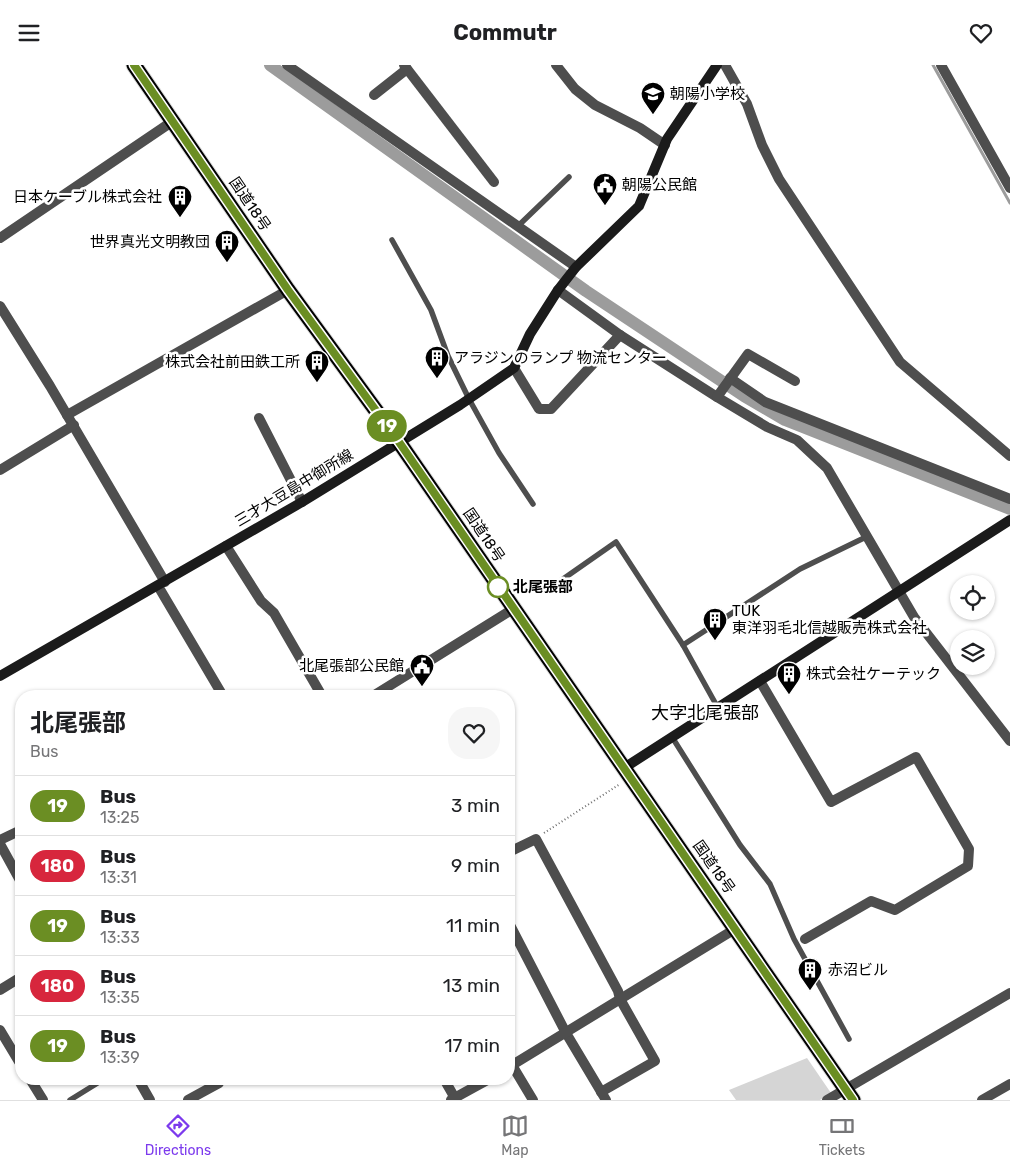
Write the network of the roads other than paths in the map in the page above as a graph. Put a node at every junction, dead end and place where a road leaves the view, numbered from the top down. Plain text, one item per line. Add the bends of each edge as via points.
1 (134, 65) edge
2 (287, 65) edge
3 (556, 65) edge
4 (718, 65) edge
5 (725, 65) edge
6 (941, 65) edge
7 (406, 67) edge
8 (374, 95) dead end
9 (173, 121) junction
10 (665, 145) junction
11 (570, 177) dead end
12 (494, 182) dead end
13 (1010, 188) edge
14 (518, 226) junction
15 (0, 238) edge
16 (392, 240) dead end
17 (576, 267) junction
18 (288, 290) junction
19 (558, 290) junction
20 (0, 306) edge
21 (620, 335) junction
22 (514, 368) junction
23 (730, 379) junction
24 (795, 381) dead end
25 (719, 395) junction
26 (469, 399) junction
27 (67, 415) junction
28 (259, 418) dead end
29 (74, 425) junction
30 (399, 442) junction
31 (1010, 456) edge
32 (0, 470) edge
33 (1010, 499) edge
34 (302, 502) junction
35 (534, 505) dead end
36 (1009, 521) edge
37 (866, 537) junction
38 (226, 546) junction
39 (161, 584) junction
40 (553, 586) dead end
41 (898, 592) junction
42 (513, 609) junction
43 (684, 645) junction
44 (0, 676) edge
45 (760, 681) junction
46 (220, 690) edge
47 (319, 690) edge
48 (383, 690) edge
49 (718, 708) junction
50 (672, 737) junction
51 (1010, 741) edge
52 (627, 773) junction
53 (15, 834) edge
54 (0, 842) edge
55 (515, 849) edge
56 (15, 871) edge
57 (735, 929) junction
58 (515, 935) edge
59 (805, 939) dead end
60 (15, 981) edge
61 (0, 990) edge
62 (1010, 993) edge
63 (620, 999) junction
64 (0, 1030) edge
65 (566, 1033) junction
66 (849, 1039) dead end
67 (15, 1050) edge
68 (515, 1063) edge
69 (515, 1073) edge
70 (1010, 1084) edge
71 (34, 1085) edge
72 (94, 1085) edge
73 (141, 1085) edge
74 (216, 1085) edge
75 (447, 1085) edge
76 (478, 1085) edge
77 (849, 1094) edge
78 (604, 1096) edge
79 (454, 1099) edge
80 (43, 1100) edge
81 (70, 1100) edge
82 (150, 1100) edge
83 (190, 1100) edge
84 (533, 1100) edge
85 (827, 1100) edge
86 (982, 1100) edge

1 - 9 highway, 国道18号
2 - 14 street
3 - 10 street via 575,89 595,105
4 - 10 main road, 三才大豆島中御所線
5 - 31 street via 747,104 779,179 900,362
6 - 13 street
7 - 8 street
7 - 12 street
9 - 15 street
9 - 18 highway, 国道18号
10 - 17 main road, 三才大豆島中御所線 via 639,206
11 - 14 lane
14 - 17 street
16 - 26 lane via 432,310 448,356
17 - 19 main road, 三才大豆島中御所線
18 - 27 street
18 - 30 highway, 国道18号
19 - 21 street
19 - 22 main road, 三才大豆島中御所線
20 - 27 street
21 - 22 street via 551,409 540,409
21 - 25 street
22 - 26 main road, 三才大豆島中御所線
23 - 24 street via 748,354
23 - 25 street
23 - 33 street via 765,402
25 - 37 street via 767,427 797,441 814,455 827,468
26 - 30 main road, 三才大豆島中御所線
26 - 35 lane via 499,453
27 - 29 street
28 - 34 street
29 - 32 street
29 - 39 street
30 - 34 main road, 三才大豆島中御所線
30 - 42 highway, 国道18号
34 - 38 main road, 三才大豆島中御所線
36 - 41 main road
37 - 41 street
37 - 43 lane via 800,569
38 - 39 main road, 三才大豆島中御所線
38 - 47 street via 261,601 274,613
39 - 44 main road, 三才大豆島中御所線
39 - 46 street
40 - 43 lane via 616,542
41 - 45 main road
41 - 51 street
42 - 48 street
42 - 52 highway, 国道18号
43 - 49 lane
45 - 49 main road
45 - 59 street via 831,802 916,757 969,849 968,866 895,910 871,901
49 - 50 main road
50 - 52 main road
50 - 66 lane via 740,845 770,884 794,939
52 - 57 highway, 国道18号
53 - 54 street
54 - 56 street
55 - 63 street via 536,839
57 - 63 street
57 - 77 highway, 国道18号
58 - 65 street
60 - 61 street
62 - 77 street
63 - 65 street
63 - 78 street via 655,1061
64 - 67 street
65 - 68 street
65 - 78 street
69 - 84 street
70 - 86 street
71 - 80 street
72 - 81 lane
73 - 82 street
74 - 83 street
75 - 79 street
76 - 79 street
77 - 85 street

